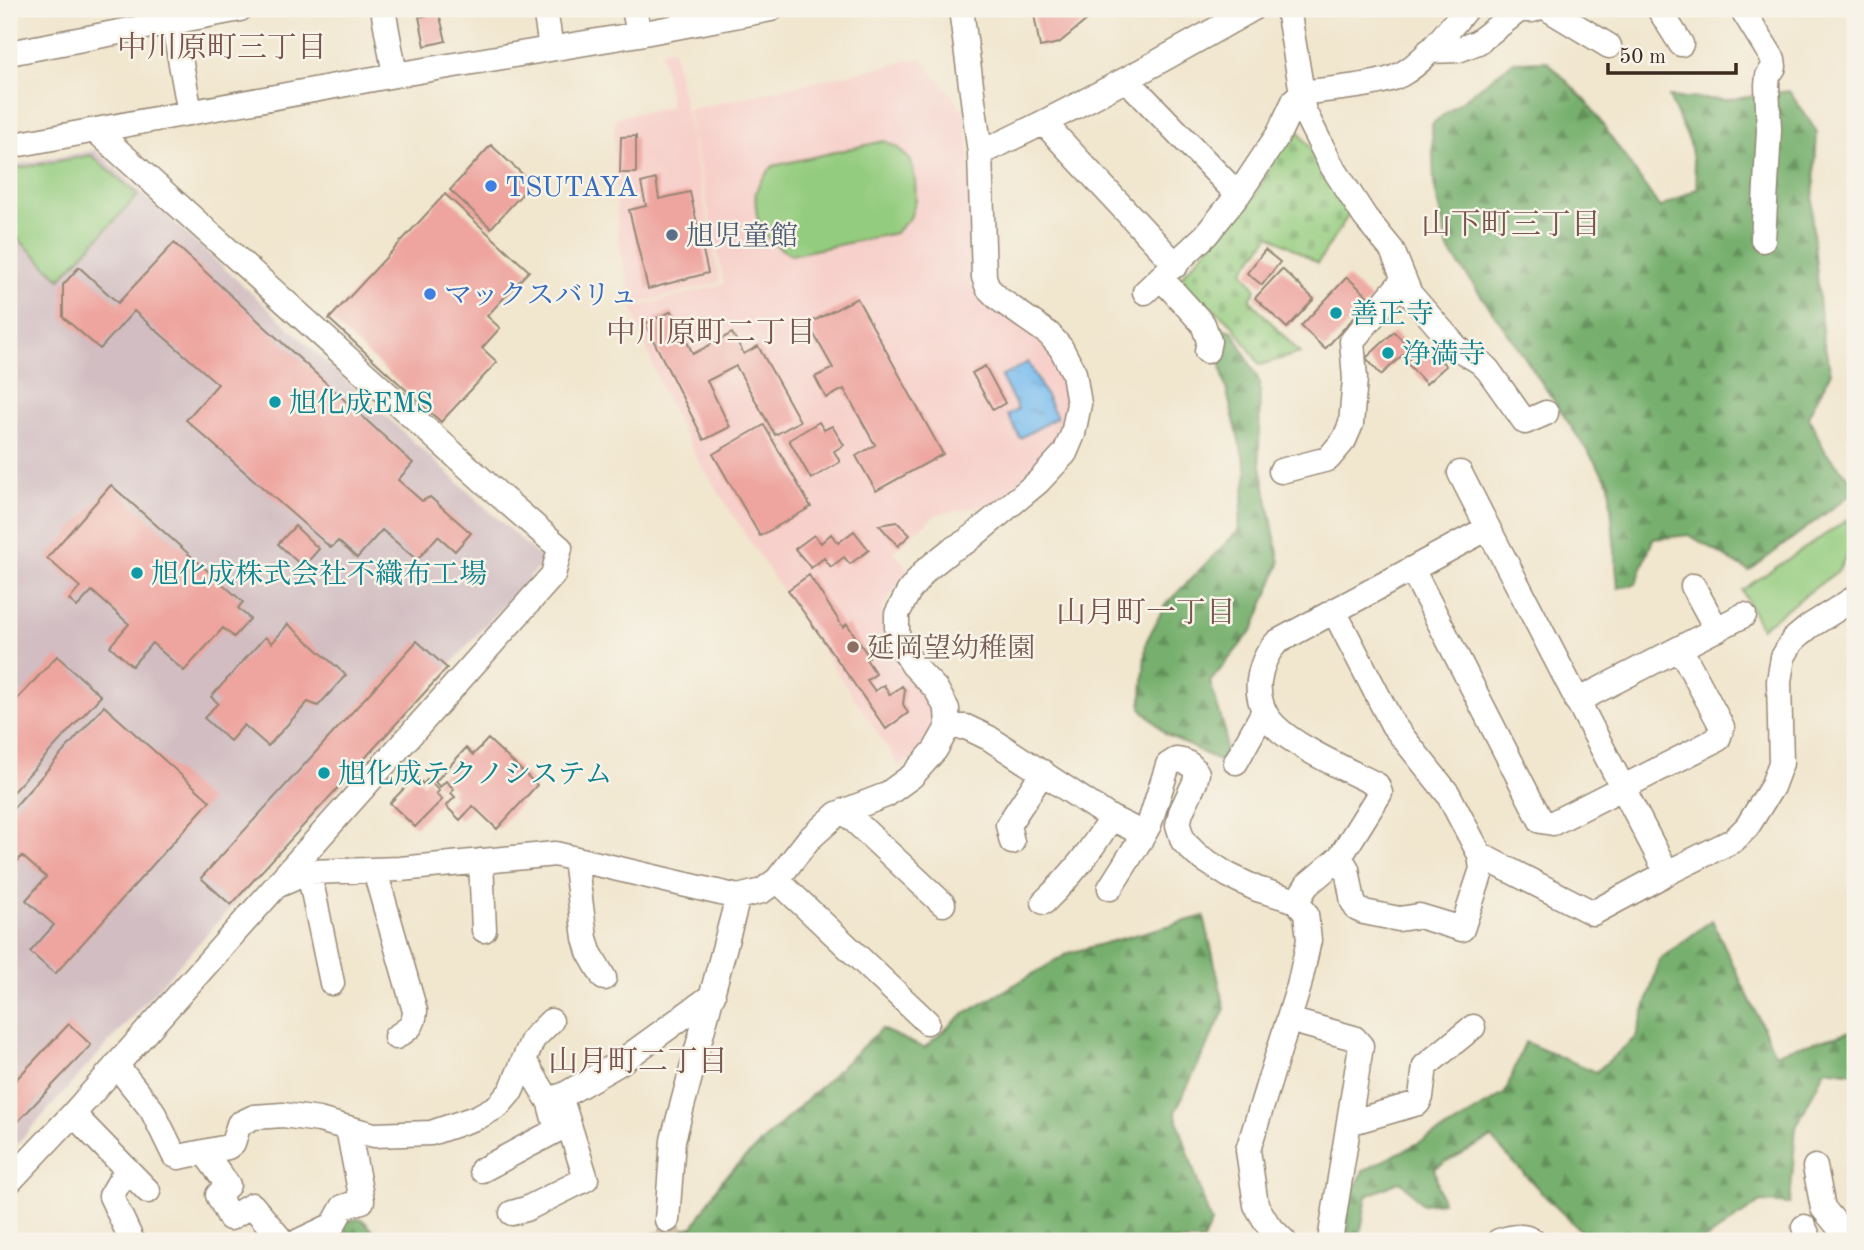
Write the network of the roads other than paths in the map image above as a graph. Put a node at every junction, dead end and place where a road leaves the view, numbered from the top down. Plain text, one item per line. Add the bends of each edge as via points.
1 (240, 9) edge
2 (383, 9) edge
3 (545, 9) edge
4 (634, 9) edge
5 (771, 9) edge
6 (961, 9) edge
7 (1252, 9) edge
8 (1289, 9) edge
9 (1466, 9) edge
10 (1535, 9) edge
11 (1548, 9) edge
12 (1659, 9) edge
13 (1742, 9) edge
14 (172, 15) edge
15 (639, 34) junction
16 (1681, 44) dead end
17 (1609, 46) dead end
18 (551, 48) junction
19 (1429, 51) junction
20 (9, 54) edge
21 (395, 75) junction
22 (1127, 80) junction
23 (1302, 93) junction
24 (190, 113) junction
25 (1045, 124) junction
26 (95, 130) junction
27 (9, 146) edge
28 (980, 153) junction
29 (1238, 195) junction
30 (1763, 240) dead end
31 (1160, 279) junction
32 (1404, 279) junction
33 (1208, 351) dead end
34 (1546, 413) dead end
35 (1290, 462) dead end
36 (1460, 472) dead end
37 (1488, 528) junction
38 (1412, 569) junction
39 (1693, 586) dead end
40 (1855, 598) edge
41 (1334, 611) junction
42 (1745, 615) dead end
43 (1717, 629) junction
44 (1680, 648) junction
45 (1577, 701) junction
46 (1264, 711) junction
47 (948, 727) junction
48 (1236, 762) dead end
49 (1043, 772) junction
50 (1621, 787) junction
51 (844, 811) junction
52 (1111, 818) junction
53 (1144, 834) junction
54 (1012, 842) dead end
55 (1480, 855) junction
56 (1340, 857) junction
57 (575, 859) junction
58 (481, 861) junction
59 (375, 871) junction
60 (309, 872) junction
61 (1667, 873) junction
62 (777, 880) junction
63 (275, 886) junction
64 (1110, 887) dead end
65 (738, 897) junction
66 (1297, 901) junction
67 (1044, 902) dead end
68 (943, 904) dead end
69 (484, 930) dead end
70 (604, 978) dead end
71 (332, 983) dead end
72 (713, 995) junction
73 (1289, 1020) junction
74 (551, 1021) dead end
75 (926, 1022) dead end
76 (1473, 1027) dead end
77 (396, 1037) dead end
78 (524, 1060) junction
79 (116, 1065) junction
80 (555, 1099) junction
81 (73, 1114) junction
82 (1349, 1122) junction
83 (348, 1128) junction
84 (204, 1152) junction
85 (1815, 1167) dead end
86 (127, 1169) junction
87 (482, 1170) dead end
88 (9, 1182) edge
89 (148, 1191) dead end
90 (1256, 1205) junction
91 (512, 1213) dead end
92 (667, 1220) tunnel mouth
93 (1855, 1240) edge
94 (132, 1241) edge
95 (282, 1241) edge
96 (299, 1241) edge
97 (1257, 1241) edge
98 (1284, 1241) edge
99 (1330, 1241) edge
100 (1499, 1241) edge
101 (1533, 1241) edge

1 - 14 street
2 - 21 street
3 - 18 street
4 - 15 street
5 - 15 street
6 - 28 street
7 - 22 street
8 - 23 street
9 - 19 street
10 - 19 street via 1519,10 1478,42 1458,50
11 - 17 street
12 - 16 street
13 - 30 street via 1774,67 1767,85
14 - 20 street
14 - 24 street
15 - 18 street
18 - 21 street
19 - 23 street via 1397,77
21 - 24 street
22 - 25 street
22 - 29 street
23 - 29 street
23 - 32 street via 1303,109 1330,163 1392,250
24 - 26 street
25 - 28 street
25 - 31 street
26 - 27 street
26 - 63 street via 560,548 552,575
28 - 47 street via 988,288 1061,348 1074,373 1079,404 1065,453 1038,482 926,570 897,614 897,639 936,690 947,709
29 - 31 street
31 - 33 street via 1203,324
32 - 34 street via 1410,295 1457,348 1488,370 1525,422
32 - 35 street via 1352,341 1355,379 1351,424 1344,440 1328,459
36 - 37 street
37 - 38 street
37 - 45 street
38 - 41 street
38 - 50 street via 1541,821 1553,823
39 - 43 street
40 - 61 street via 1810,626 1793,640 1783,657 1779,681 1781,763 1747,827 1734,840
41 - 46 street via 1270,650 1260,670 1258,689
41 - 55 street via 1393,725 1448,793
42 - 43 street
43 - 44 street
44 - 45 street
44 - 50 street via 1721,727 1718,739
45 - 50 street
46 - 48 street
46 - 56 street via 1286,735 1377,785 1380,793
47 - 49 street via 966,727
47 - 51 street via 912,776 886,795
49 - 52 street
49 - 54 street via 1009,825
50 - 61 street
51 - 62 street via 808,840
51 - 68 street
52 - 53 street
52 - 67 street via 1090,852
53 - 64 street
53 - 66 street via 1168,765 1185,761 1196,773 1178,825 1183,841 1228,874
55 - 56 street via 1482,869 1462,929 1419,915 1399,919 1357,909
55 - 61 street via 1593,913
56 - 66 street
57 - 58 street via 555,854
57 - 65 street
57 - 70 street via 585,938
58 - 59 street
58 - 69 street
59 - 60 street
59 - 77 street via 415,1011 409,1028
60 - 63 street
60 - 71 street
62 - 65 street via 762,891
62 - 75 street
63 - 79 street
65 - 72 street
66 - 73 street via 1306,914 1309,940
72 - 80 street via 618,1064
72 - 92 street via 673,1140
73 - 82 street via 1354,1038 1361,1046
73 - 90 street via 1248,1150
74 - 78 street via 533,1039
76 - 82 street via 1425,1066 1418,1103
78 - 80 street
78 - 83 street via 511,1091 498,1106 478,1117 431,1133 374,1135
79 - 81 street
79 - 84 street via 152,1110 174,1155
80 - 87 street via 556,1130
80 - 91 street via 586,1178
81 - 86 street
81 - 88 street
82 - 99 street
83 - 84 street via 319,1120 262,1115 239,1124 228,1147
83 - 96 street via 362,1201 343,1207 333,1225
84 - 95 street via 228,1185 218,1195 230,1219 252,1205
85 - 93 street via 1823,1208
86 - 89 street
86 - 94 street via 111,1196
90 - 97 street
90 - 98 street
100 - 101 street via 1527,1237

